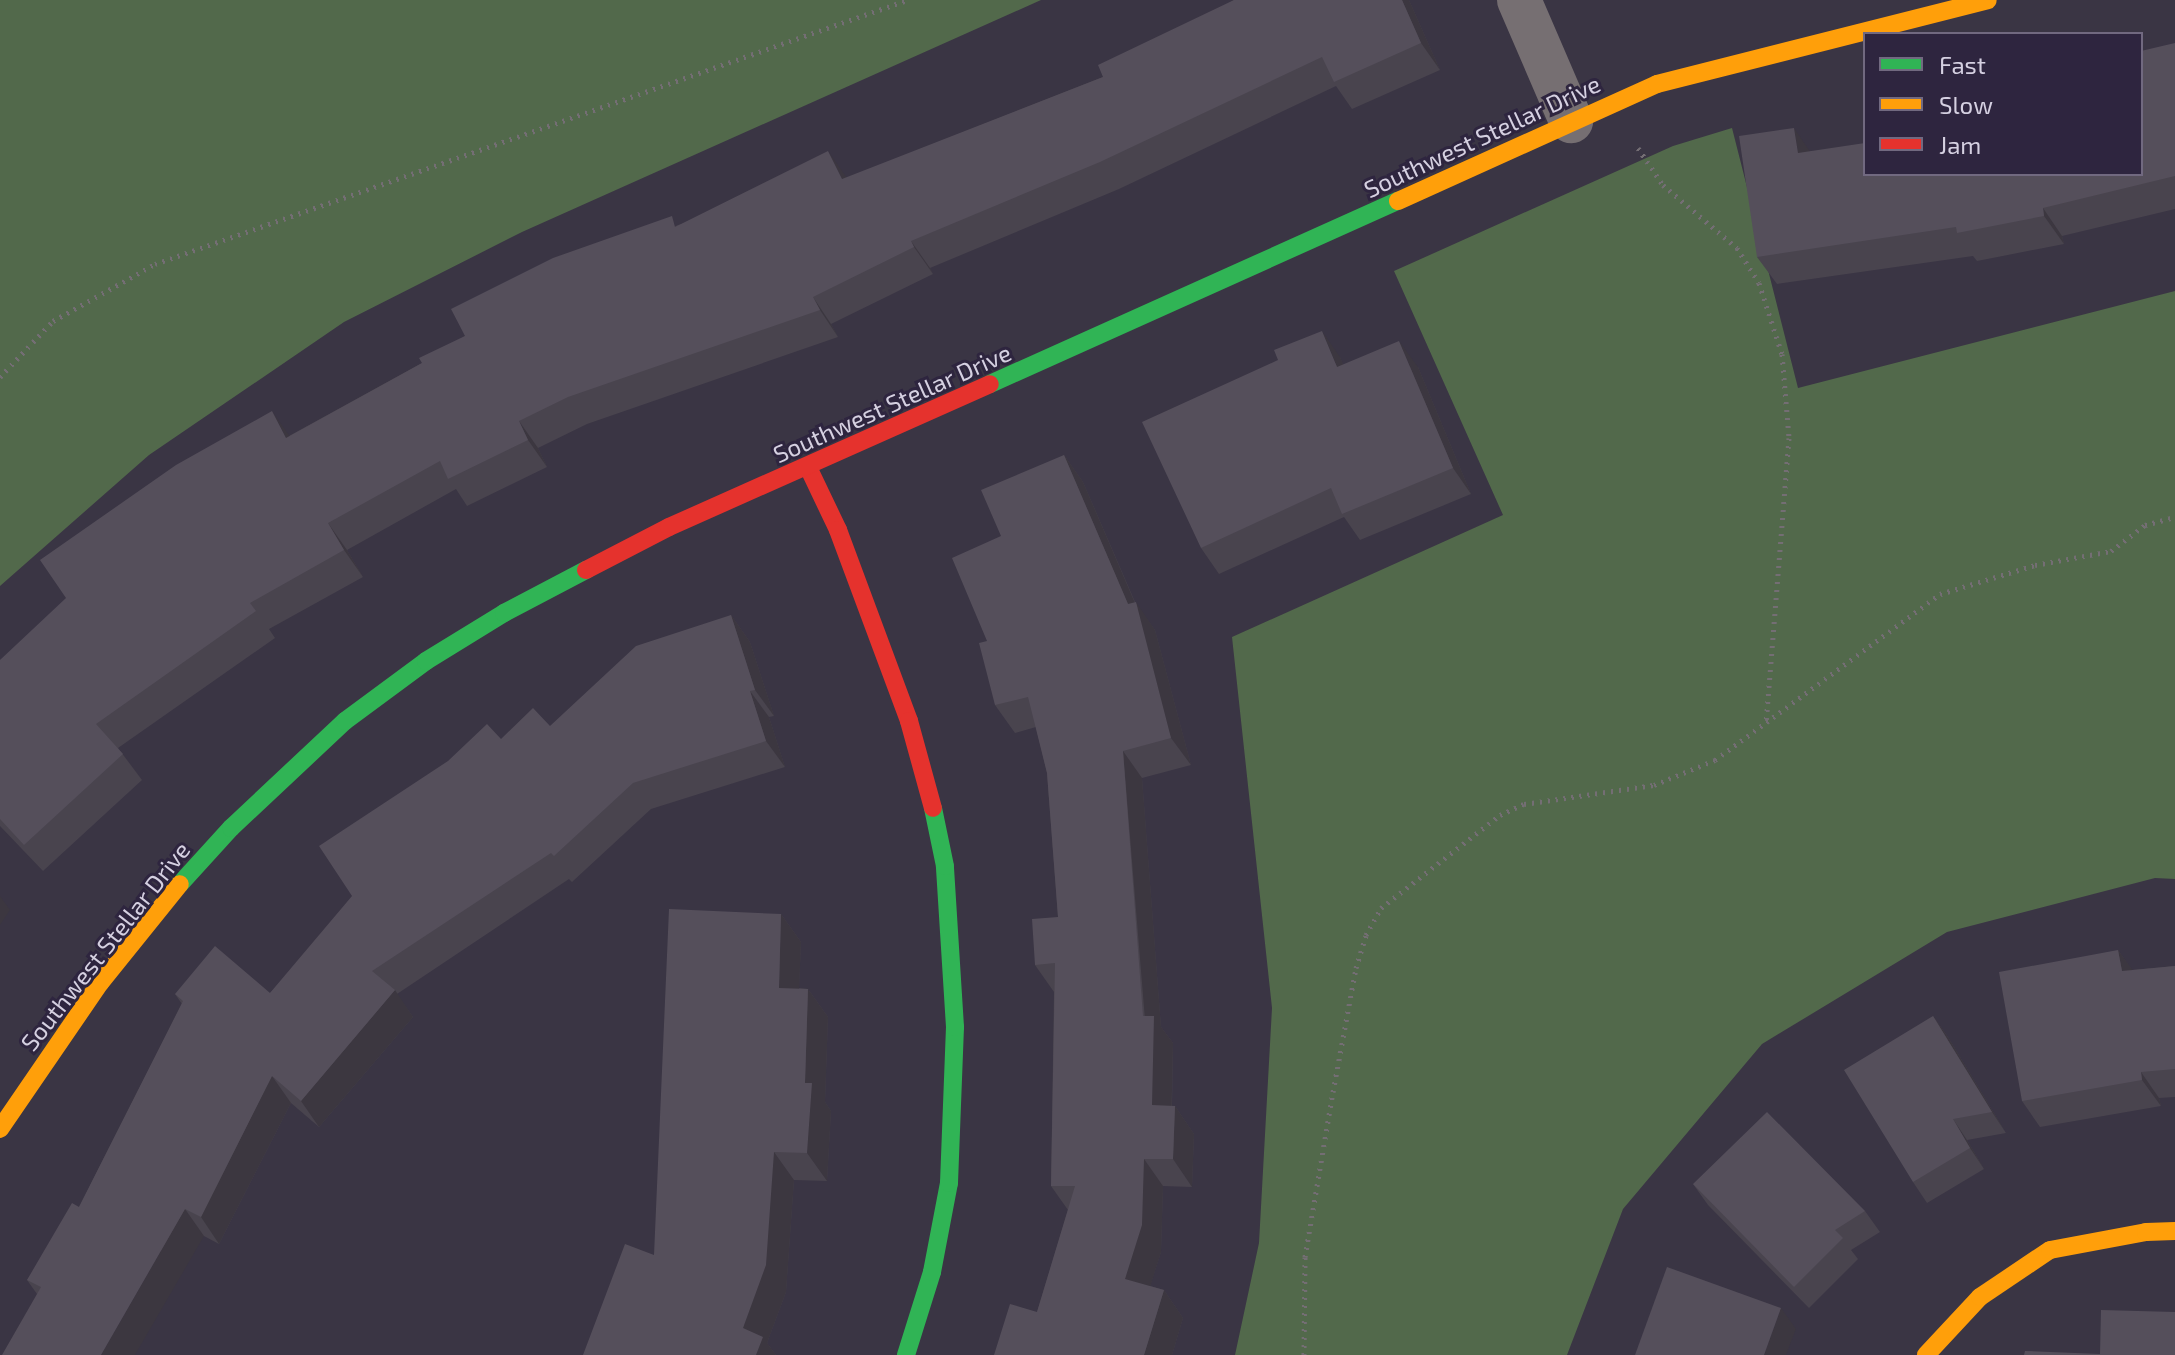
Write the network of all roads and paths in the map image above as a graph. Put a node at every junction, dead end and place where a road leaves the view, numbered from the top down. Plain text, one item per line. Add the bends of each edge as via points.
1 (907, 0) edge
2 (1519, 0) edge
3 (1988, 0) edge
4 (1615, 100) junction
5 (1571, 121) junction
6 (0, 377) edge
7 (808, 467) junction
8 (2175, 517) edge
9 (1766, 723) junction
10 (0, 1129) edge
11 (2175, 1231) edge
12 (906, 1355) edge
13 (1304, 1355) edge
14 (1926, 1355) edge

1 - 6 path via 155,264 53,321
2 - 5 street
3 - 4 street, Southwest Stellar Drive via 1657,84
4 - 5 street, Southwest Stellar Drive
4 - 9 path via 1663,185 1737,248 1759,283 1782,354 1789,438
5 - 7 street, Southwest Stellar Drive
7 - 10 street, Southwest Stellar Drive via 576,573 426,661 345,721 231,828 162,904
7 - 12 street via 838,530 909,721 945,866 955,1027 949,1183 932,1272
8 - 9 path via 2145,525 2111,551 2035,565 1940,594
9 - 13 path via 1715,760 1654,785 1524,804 1500,815 1381,908 1356,968 1330,1107 1305,1257
11 - 14 street via 2050,1250 1980,1297

